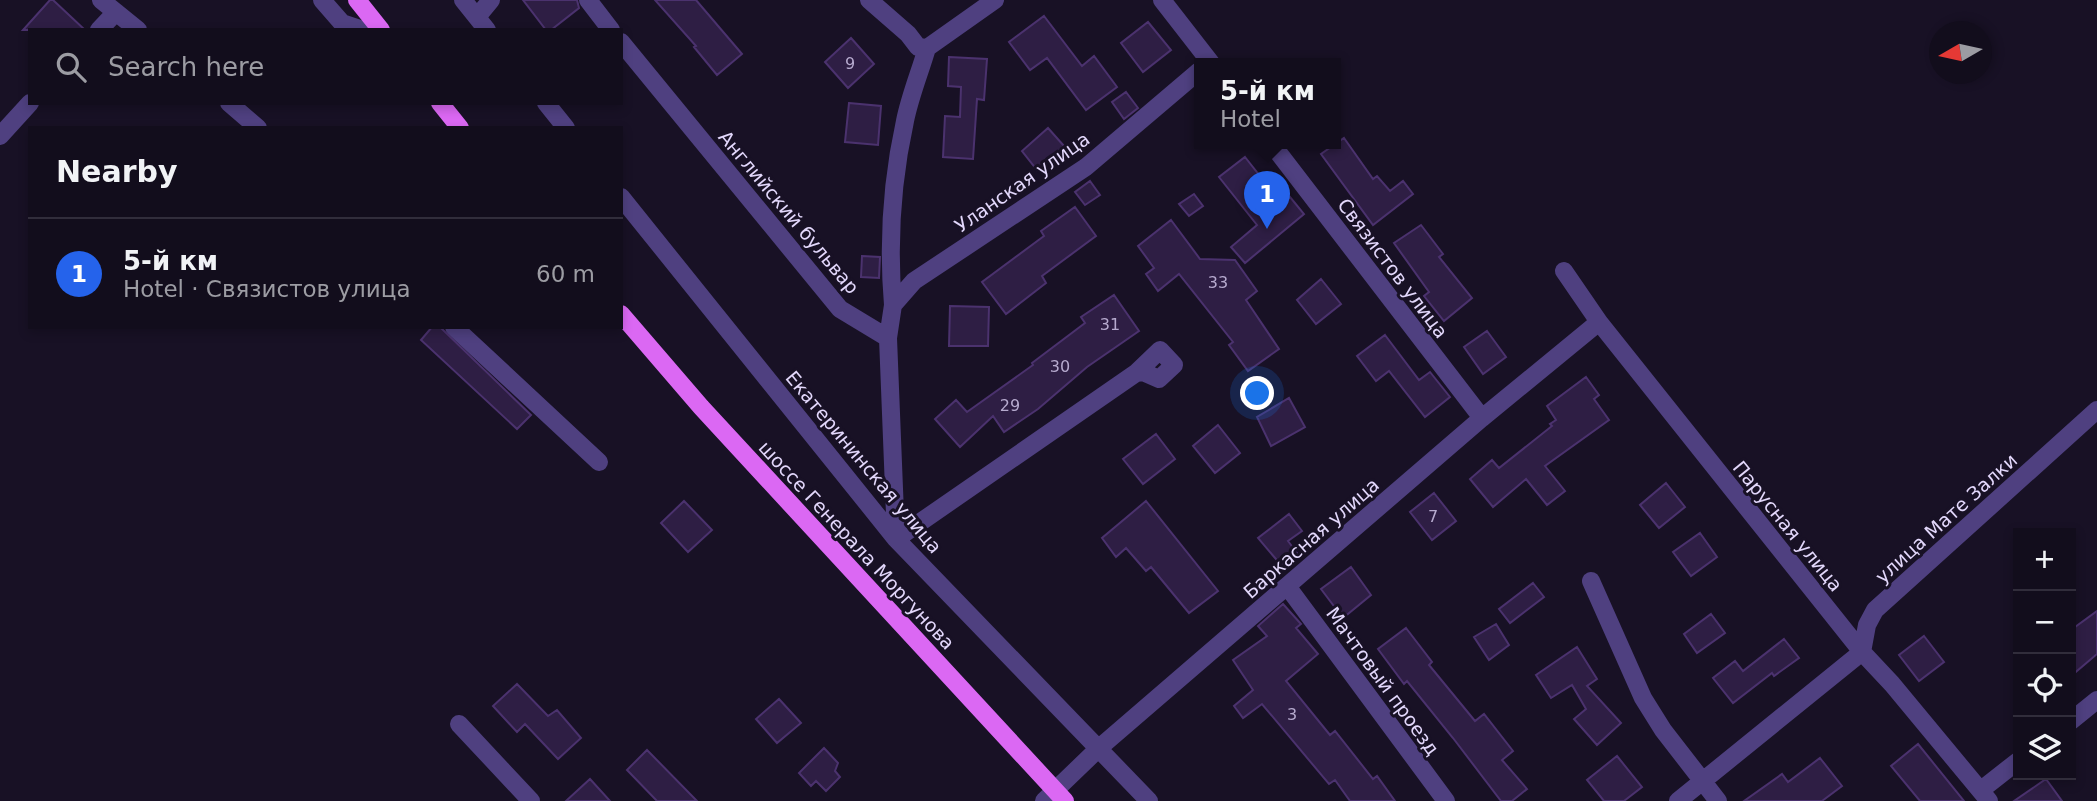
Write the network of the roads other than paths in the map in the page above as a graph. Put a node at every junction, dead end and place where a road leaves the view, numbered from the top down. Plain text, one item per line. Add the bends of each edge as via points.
1 (101, 0) edge
2 (322, 0) edge
3 (357, 0) edge
4 (463, 0) edge
5 (491, 0) edge
6 (589, 0) edge
7 (870, 0) edge
8 (995, 0) edge
9 (1162, 0) edge
10 (116, 12) junction
11 (482, 23) edge
12 (101, 28) edge
13 (136, 28) edge
14 (357, 28) edge
15 (379, 28) edge
16 (610, 28) edge
17 (623, 44) edge
18 (927, 48) junction
19 (1202, 58) edge
20 (1194, 76) edge
21 (28, 105) edge
22 (231, 105) edge
23 (442, 105) edge
24 (548, 105) edge
25 (256, 126) edge
26 (458, 126) edge
27 (564, 126) edge
28 (0, 136) edge
29 (1276, 149) edge
30 (623, 199) edge
31 (1564, 271) dead end
32 (893, 305) junction
33 (623, 316) edge
34 (1599, 322) junction
35 (456, 329) edge
36 (888, 338) junction
37 (1136, 373) dead end
38 (2096, 412) edge
39 (1482, 418) junction
40 (599, 463) dead end
41 (896, 539) junction
42 (1591, 581) dead end
43 (1287, 586) junction
44 (1862, 652) junction
45 (2097, 700) edge
46 (2076, 717) edge
47 (459, 724) dead end
48 (1099, 748) junction
49 (2013, 766) edge
50 (1704, 782) junction
51 (1985, 796) edge
52 (1055, 798) edge
53 (531, 801) edge
54 (1149, 801) edge
55 (1446, 801) edge
56 (1678, 801) edge
57 (1718, 801) edge

1 - 10 street
2 - 14 street via 342,23
3 - 15 main road
4 - 11 street
5 - 11 street
6 - 16 street
7 - 18 street via 918,47
8 - 18 street
9 - 19 street
10 - 12 street
10 - 13 street
17 - 36 street, Английский бульвар via 840,309
18 - 32 street via 900,146 891,270
20 - 32 street, Уланская улица via 1086,167 914,281
21 - 28 street
22 - 25 street
23 - 26 main road
24 - 27 street
29 - 39 street, Связистов улица
30 - 41 street, Екатерининская улица
31 - 34 street, Парусная улица
32 - 36 street
33 - 52 main road, шоссе Генерала Моргунова
34 - 39 street, Баркасная улица
34 - 44 street, Парусная улица
35 - 40 street
36 - 41 street
37 - 41 street
38 - 44 street, улица Мате Залки via 1875,610
39 - 43 street, Баркасная улица
41 - 48 street, Екатерининская улица
42 - 50 street via 1643,698
43 - 48 street, Баркасная улица
43 - 55 street, Мачтовый проезд
44 - 50 street
44 - 51 street, Парусная улица
45 - 46 street
47 - 53 street
48 - 52 street, Баркасная улица
48 - 54 street, Екатерининская улица
49 - 51 street
50 - 56 street
50 - 57 street

